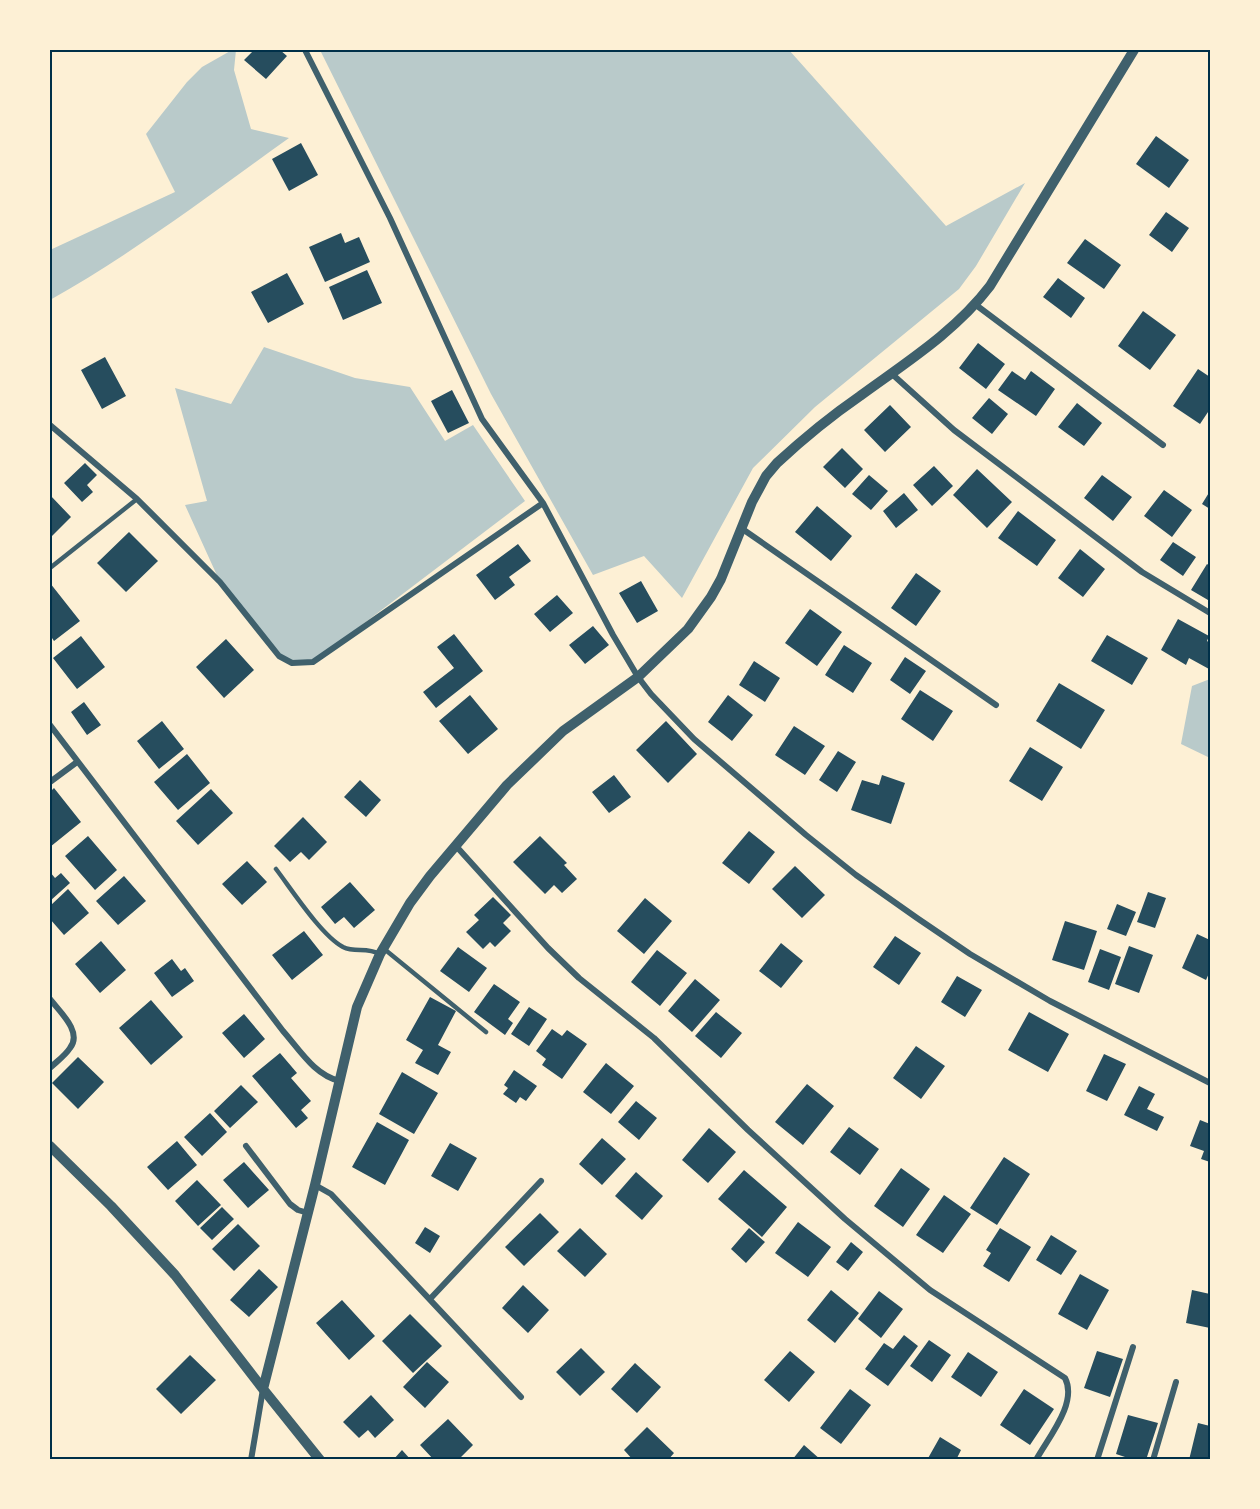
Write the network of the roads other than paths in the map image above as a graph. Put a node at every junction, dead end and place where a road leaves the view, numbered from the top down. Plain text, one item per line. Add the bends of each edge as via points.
1 (305, 50) edge
2 (1134, 50) edge
3 (976, 305) junction
4 (892, 374) junction
5 (50, 425) edge
6 (1163, 445) dead end
7 (137, 499) junction
8 (543, 503) junction
9 (741, 528) junction
10 (50, 568) edge
11 (1210, 613) edge
12 (638, 677) junction
13 (996, 705) dead end
14 (50, 725) edge
15 (78, 762) junction
16 (50, 782) edge
17 (456, 846) junction
18 (276, 869) dead end
19 (381, 951) junction
20 (50, 999) edge
21 (486, 1032) dead end
22 (50, 1068) edge
23 (340, 1081) junction
24 (1210, 1083) edge
25 (50, 1146) edge
26 (246, 1146) dead end
27 (541, 1181) dead end
28 (315, 1185) junction
29 (308, 1213) junction
30 (430, 1299) junction
31 (1133, 1347) dead end
32 (1176, 1382) dead end
33 (263, 1389) junction
34 (521, 1396) dead end
35 (251, 1460) edge
36 (320, 1460) edge
37 (1036, 1460) edge
38 (1097, 1460) edge
39 (1153, 1460) edge

1 - 8 street via 390,218 482,420
2 - 3 street
3 - 4 street
3 - 6 street
4 - 9 street via 777,463 757,492
4 - 11 street via 954,430 1143,572
5 - 7 street
7 - 8 street via 220,582 279,656 292,663 313,662
7 - 10 lane
8 - 12 street
9 - 12 street via 702,610
9 - 13 street
12 - 17 street via 563,731 507,785
12 - 24 street via 694,739 873,888 970,954 1050,1001
14 - 15 street
15 - 16 street
15 - 23 street via 283,1031 322,1073
17 - 19 street via 410,903
17 - 37 street via 579,978 654,1038 844,1219 930,1290 1065,1378 1069,1390 1066,1406
18 - 19 lane via 323,929 343,947
19 - 21 lane
19 - 23 street via 357,1007
20 - 22 street via 71,1026 75,1038
23 - 28 street
25 - 33 street via 175,1275
26 - 29 street via 290,1204
27 - 30 street
28 - 29 street
28 - 30 street via 331,1194
29 - 33 street
30 - 34 street
31 - 38 street
32 - 39 street
33 - 35 street
33 - 36 street

